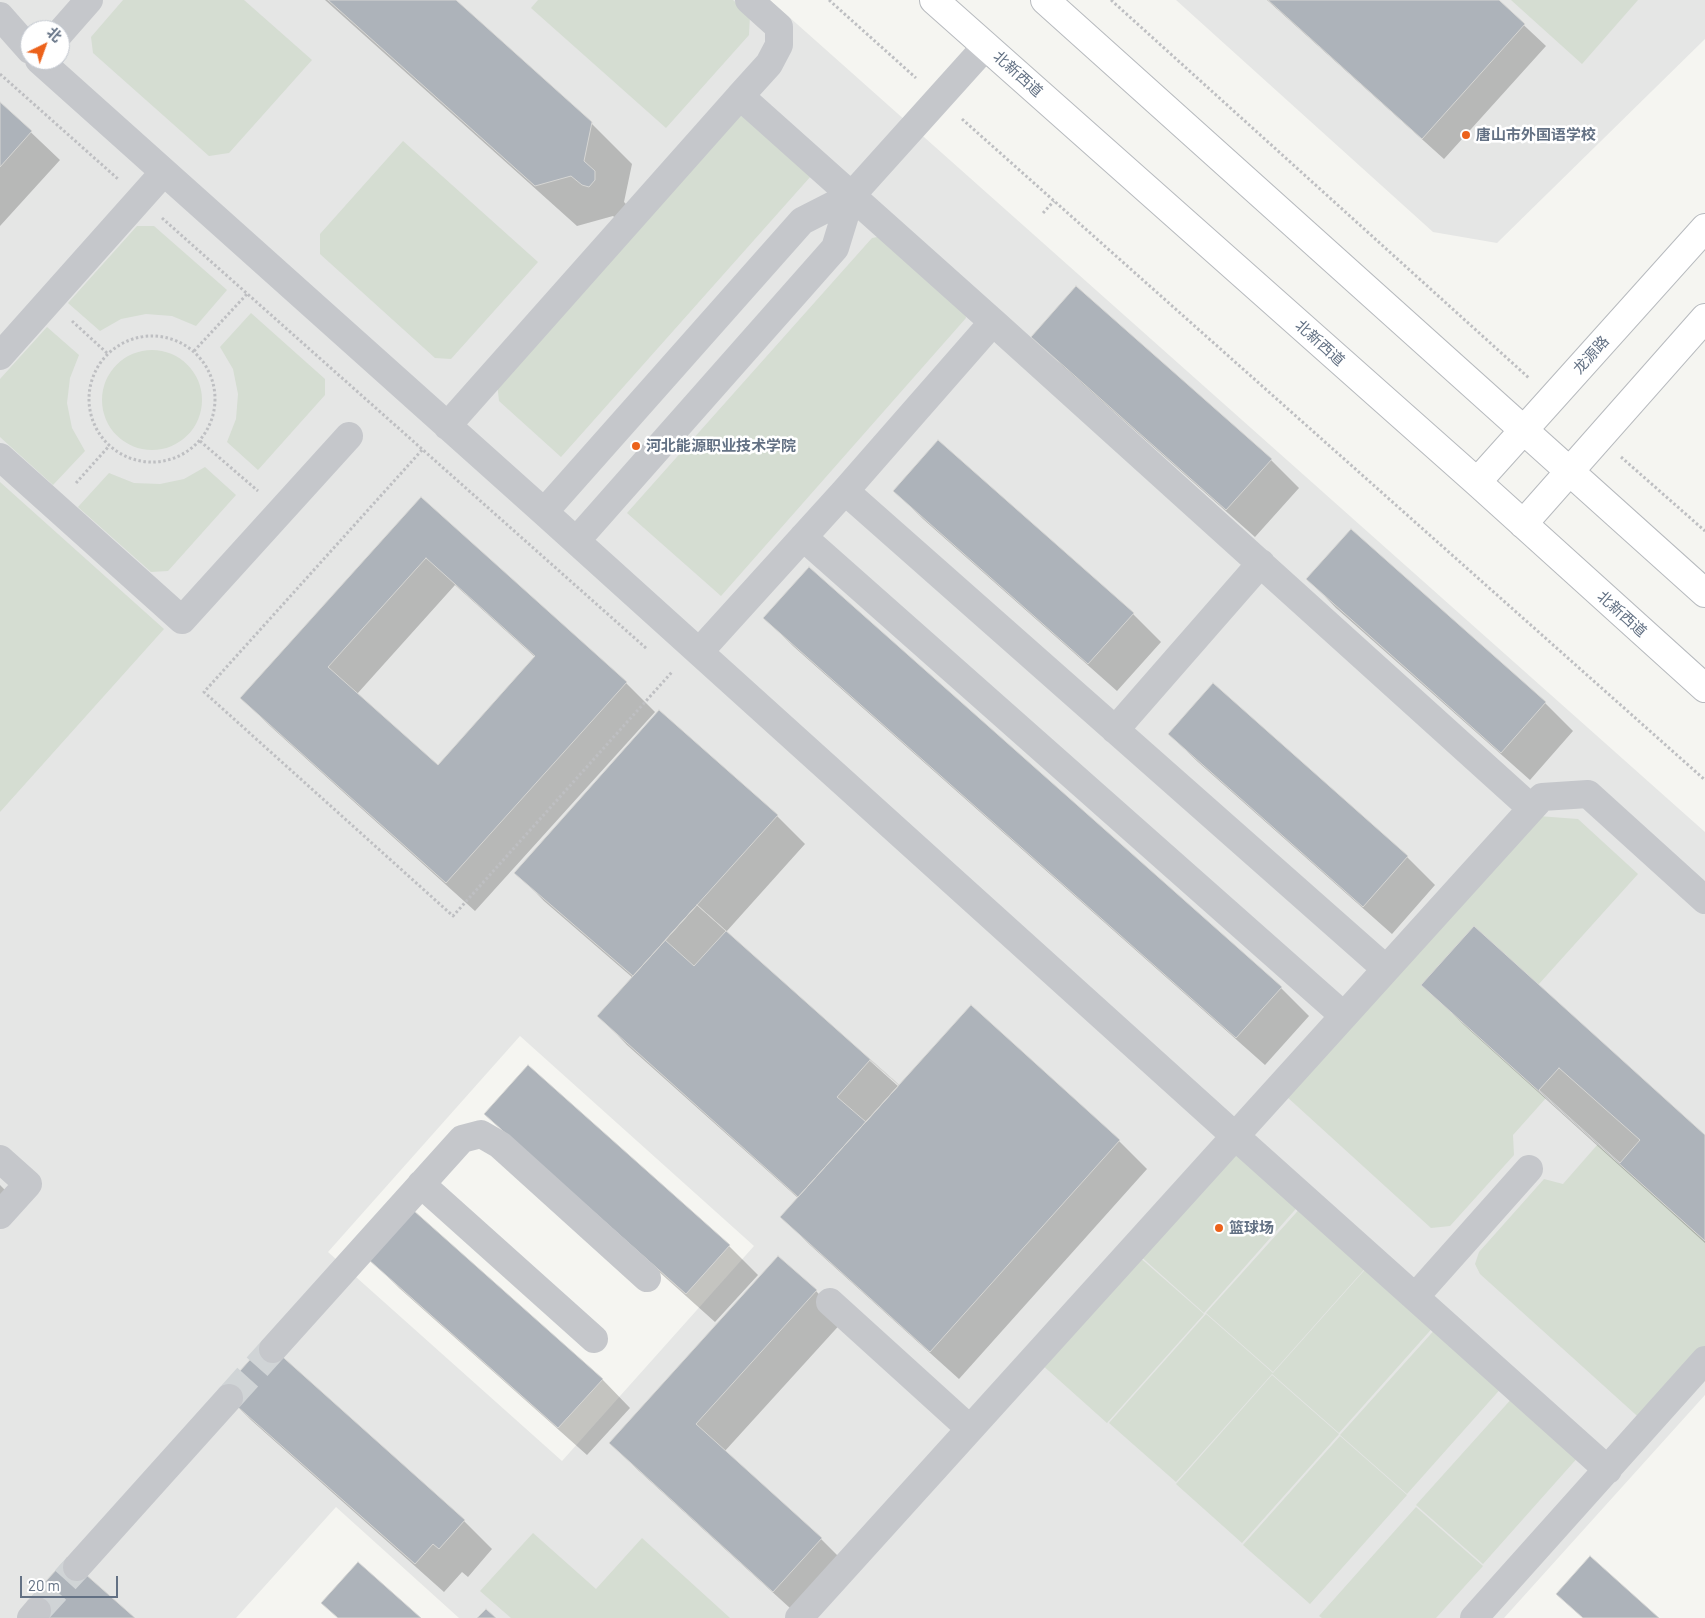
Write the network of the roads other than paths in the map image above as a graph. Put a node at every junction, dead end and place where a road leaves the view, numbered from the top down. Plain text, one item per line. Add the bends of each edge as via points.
1 (89, 0) edge
2 (749, 0) edge
3 (934, 0) edge
4 (1045, 0) edge
5 (0, 16) edge
6 (70, 22) edge
7 (20, 39) edge
8 (986, 46) junction
9 (50, 70) edge
10 (740, 96) junction
11 (164, 172) junction
12 (851, 196) junction
13 (1705, 228) edge
14 (1705, 318) edge
15 (993, 322) junction
16 (0, 356) edge
17 (447, 426) junction
18 (1524, 429) junction
19 (349, 436) dead end
20 (0, 457) edge
21 (1569, 470) junction
22 (1476, 482) junction
23 (845, 491) junction
24 (544, 512) junction
25 (1523, 524) junction
26 (803, 537) junction
27 (576, 540) junction
28 (1261, 563) junction
29 (1705, 593) edge
30 (699, 652) junction
31 (1705, 688) edge
32 (1115, 730) junction
33 (1532, 808) junction
34 (1705, 900) edge
35 (1386, 969) junction
36 (1344, 1016) junction
37 (1235, 1136) junction
38 (0, 1159) edge
39 (1529, 1169) dead end
40 (421, 1184) junction
41 (0, 1215) edge
42 (647, 1278) dead end
43 (1415, 1297) junction
44 (830, 1302) dead end
45 (594, 1339) dead end
46 (273, 1349) tunnel mouth
47 (1705, 1360) edge
48 (229, 1398) tunnel mouth
49 (970, 1430) junction
50 (1608, 1470) junction
51 (77, 1567) tunnel mouth
52 (799, 1618) edge
53 (1474, 1618) edge

1 - 6 lane
2 - 10 lane via 779,27 779,45 769,64
3 - 8 main road, 北新西道
4 - 18 main road
5 - 7 lane
8 - 12 lane
8 - 22 main road, 北新西道
9 - 11 lane
10 - 12 lane
10 - 17 lane
11 - 16 lane
11 - 17 lane
12 - 15 lane
12 - 24 lane via 802,221
12 - 27 lane via 834,248
13 - 18 main road, 龙源路
14 - 21 main road
15 - 23 lane
15 - 28 lane
17 - 24 lane
18 - 21 main road
18 - 22 main road, 龙源路
19 - 20 lane via 182,620
21 - 25 main road
21 - 29 main road
22 - 25 main road, 北新西道
23 - 26 lane
23 - 32 lane
24 - 27 lane
25 - 31 main road, 北新西道
26 - 30 lane
26 - 36 lane
27 - 30 lane
28 - 32 lane
28 - 33 lane
30 - 37 lane
32 - 35 lane
33 - 34 lane via 1542,797 1588,794
33 - 35 lane
35 - 36 lane
36 - 37 lane
37 - 43 lane
37 - 49 lane
38 - 41 lane via 28,1184
39 - 43 lane
40 - 42 lane via 462,1139 481,1134 500,1145
40 - 45 lane
40 - 46 lane
43 - 50 lane
44 - 49 lane
47 - 50 lane
48 - 51 lane
49 - 52 lane
50 - 53 lane

